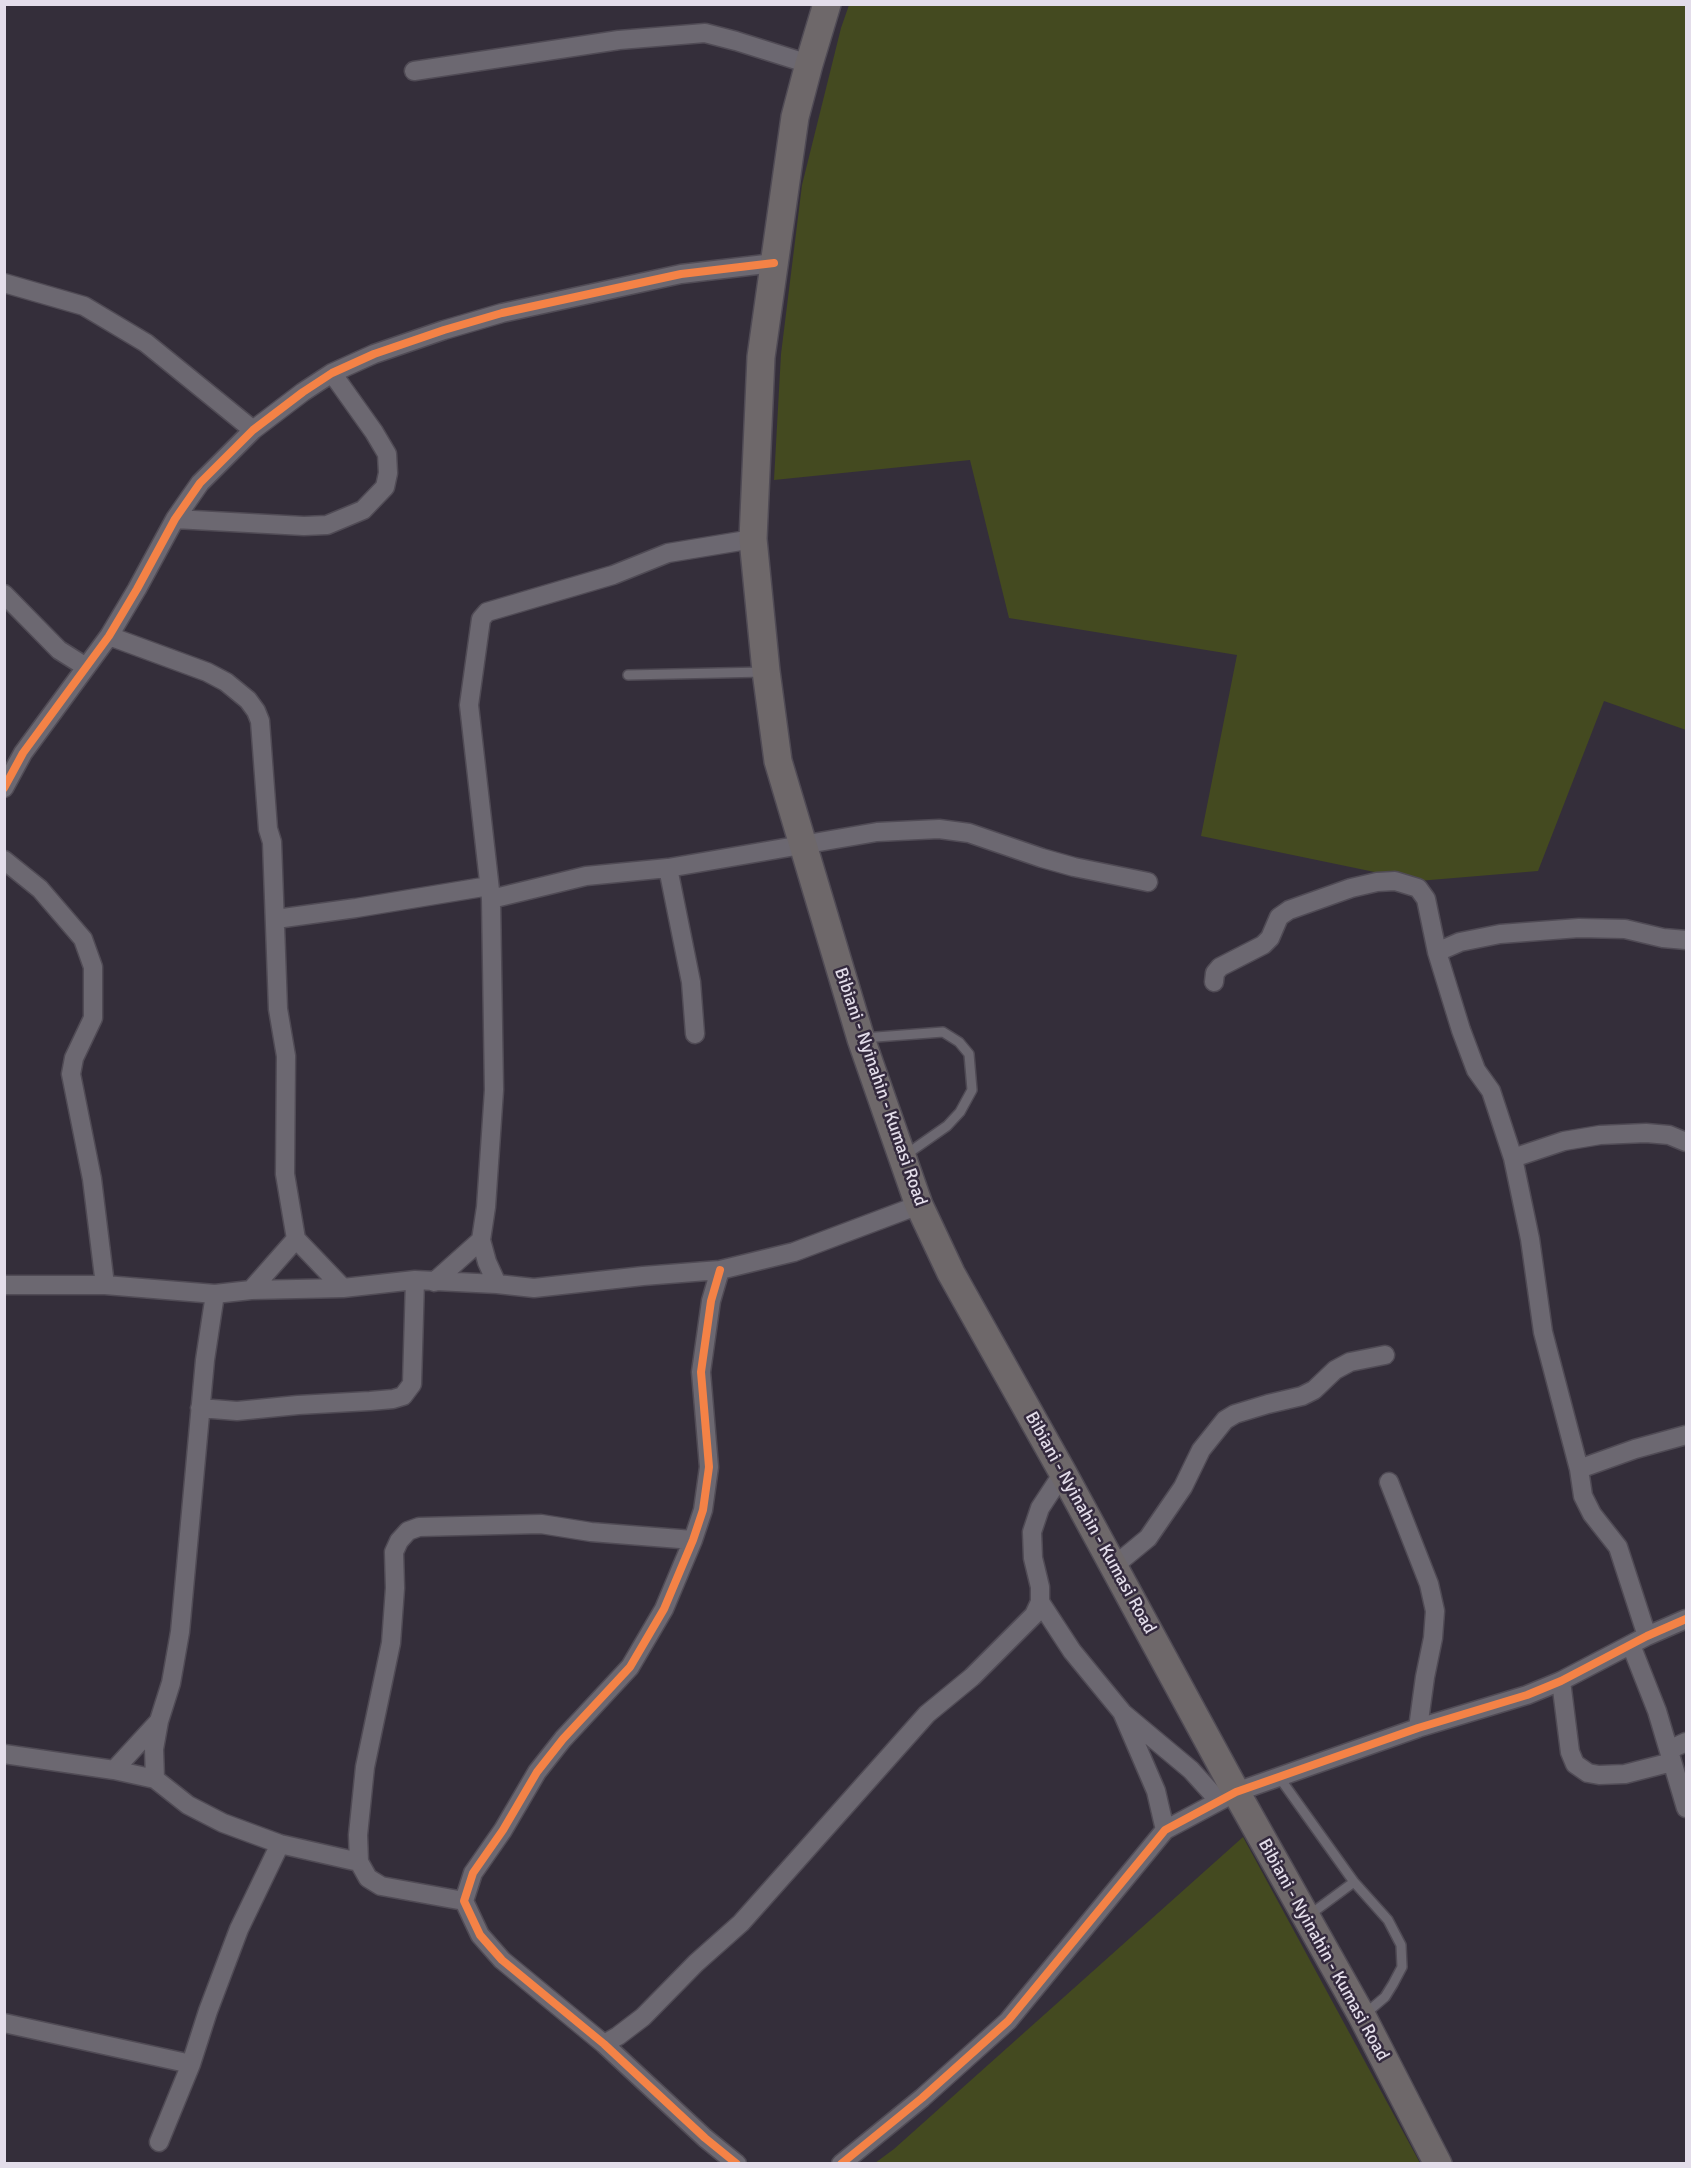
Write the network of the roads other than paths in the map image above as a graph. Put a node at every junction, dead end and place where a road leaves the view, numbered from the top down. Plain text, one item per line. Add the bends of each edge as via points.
1 (827, 4) edge
2 (808, 64) junction
3 (414, 71) dead end
4 (774, 262) junction
5 (4, 284) edge
6 (332, 373) junction
7 (253, 430) junction
8 (175, 519) junction
9 (753, 539) junction
10 (4, 594) edge
11 (109, 636) junction
12 (86, 667) junction
13 (766, 672) junction
14 (628, 675) dead end
15 (4, 788) edge
16 (802, 843) junction
17 (4, 860) edge
18 (668, 867) junction
19 (1148, 882) dead end
20 (490, 892) junction
21 (276, 919) junction
22 (1686, 940) edge
23 (1437, 952) junction
24 (1214, 981) dead end
25 (695, 1034) dead end
26 (861, 1039) junction
27 (1686, 1142) edge
28 (901, 1158) junction
29 (1513, 1158) junction
30 (919, 1205) junction
31 (296, 1239) junction
32 (481, 1240) junction
33 (720, 1270) junction
34 (415, 1281) junction
35 (434, 1281) junction
36 (497, 1284) junction
37 (4, 1285) edge
38 (105, 1285) junction
39 (342, 1288) junction
40 (251, 1290) junction
41 (215, 1294) junction
42 (1385, 1355) dead end
43 (200, 1408) junction
44 (1686, 1435) edge
45 (1580, 1469) junction
46 (1064, 1473) junction
47 (1389, 1482) dead end
48 (693, 1540) junction
49 (1114, 1566) junction
50 (1040, 1602) junction
51 (1686, 1619) edge
52 (1647, 1636) junction
53 (1631, 1645) junction
54 (1561, 1681) junction
55 (1122, 1712) junction
56 (159, 1721) junction
57 (1418, 1728) junction
58 (1686, 1742) edge
59 (4, 1754) edge
60 (1670, 1756) junction
61 (114, 1770) junction
62 (1279, 1777) junction
63 (155, 1779) junction
64 (1228, 1796) junction
65 (1686, 1808) edge
66 (1166, 1830) junction
67 (280, 1844) junction
68 (358, 1862) junction
69 (1354, 1882) junction
70 (464, 1901) junction
71 (1306, 1918) junction
72 (1362, 2016) junction
73 (4, 2023) edge
74 (604, 2044) junction
75 (191, 2064) junction
76 (159, 2142) dead end
77 (737, 2163) edge
78 (841, 2163) edge
79 (1438, 2163) edge

1 - 2 main road, Bibiani - Nyinahin - Kumasi Road
2 - 3 street via 705,33 619,40
2 - 4 main road, Bibiani - Nyinahin - Kumasi Road via 795,117
4 - 6 street via 681,274 502,313 374,354
4 - 9 main road, Bibiani - Nyinahin - Kumasi Road via 760,357
5 - 7 street via 84,306 146,343
6 - 7 street
6 - 8 street via 387,454 385,487 363,510 327,525
7 - 8 street via 200,483
8 - 11 street
9 - 13 main road, Bibiani - Nyinahin - Kumasi Road
9 - 20 street via 668,553 613,575 487,612 481,619 469,705
10 - 12 street via 59,650
11 - 12 street
11 - 21 street via 207,672 226,682 256,711 272,842
12 - 15 street via 23,753
13 - 14 lane
13 - 16 main road, Bibiani - Nyinahin - Kumasi Road via 778,761
16 - 18 street
16 - 19 street via 877,832 969,832 1074,867
16 - 26 main road, Bibiani - Nyinahin - Kumasi Road
17 - 38 street via 40,890 83,939 93,967 93,1018 70,1074 92,1179
18 - 20 street
18 - 25 street via 691,982
20 - 21 street
20 - 32 street via 494,1090
21 - 31 street via 278,1009 286,1056 285,1174
22 - 23 street via 1625,929 1579,928 1500,934 1460,942
23 - 24 street via 1423,893 1395,881 1377,882 1289,910 1279,917 1263,945 1226,963 1215,973
23 - 29 street via 1476,1070 1491,1091
26 - 28 main road, Bibiani - Nyinahin - Kumasi Road
26 - 28 lane via 943,1032 969,1054 972,1090 960,1112 947,1126
27 - 29 street via 1646,1133 1600,1135 1564,1141
28 - 30 main road, Bibiani - Nyinahin - Kumasi Road
29 - 45 street via 1543,1332
30 - 33 street via 795,1252
30 - 46 main road, Bibiani - Nyinahin - Kumasi Road via 951,1273
31 - 39 street
31 - 40 street
32 - 35 street
32 - 36 street
33 - 36 street via 534,1288
33 - 48 street via 711,1301 701,1372 709,1467 704,1510
34 - 35 street
34 - 39 street
34 - 43 street via 412,1384 403,1396 237,1411
35 - 36 street
37 - 38 street
38 - 41 street
39 - 40 street
40 - 41 street
41 - 43 street
42 - 49 street via 1350,1362 1302,1396 1225,1420 1148,1538
43 - 56 street via 180,1632
44 - 45 street
45 - 52 street via 1583,1496 1618,1547
46 - 49 main road, Bibiani - Nyinahin - Kumasi Road
46 - 50 street via 1040,1508 1032,1532
47 - 57 street via 1429,1584 1435,1611
48 - 68 street via 541,1524 419,1527 402,1536 394,1552 391,1643 365,1767
48 - 70 street via 664,1609 630,1667 537,1772 473,1873
49 - 64 main road, Bibiani - Nyinahin - Kumasi Road
50 - 55 street via 1072,1651
50 - 74 street via 1034,1615 972,1677 927,1714 741,1923 643,2017
51 - 52 street
52 - 53 street
53 - 54 street
53 - 60 street
54 - 57 street
54 - 60 street via 1570,1752 1575,1764 1588,1773 1625,1774
55 - 64 street
55 - 66 street via 1156,1791
56 - 61 street
56 - 63 street via 154,1749
57 - 62 street
58 - 60 street
59 - 61 street
60 - 65 street
61 - 63 street
62 - 64 street
62 - 69 lane
63 - 67 street via 188,1805
64 - 66 street
64 - 71 main road, Bibiani - Nyinahin - Kumasi Road
66 - 78 street via 1008,2021
67 - 68 street
67 - 75 street via 239,1929
68 - 70 street via 368,1878 381,1887
69 - 71 lane
69 - 72 lane via 1388,1920 1401,1945 1402,1967 1385,1997
70 - 74 street via 480,1935 502,1960
71 - 72 main road, Bibiani - Nyinahin - Kumasi Road
72 - 79 main road, Bibiani - Nyinahin - Kumasi Road
73 - 75 street
74 - 77 street
75 - 76 street

